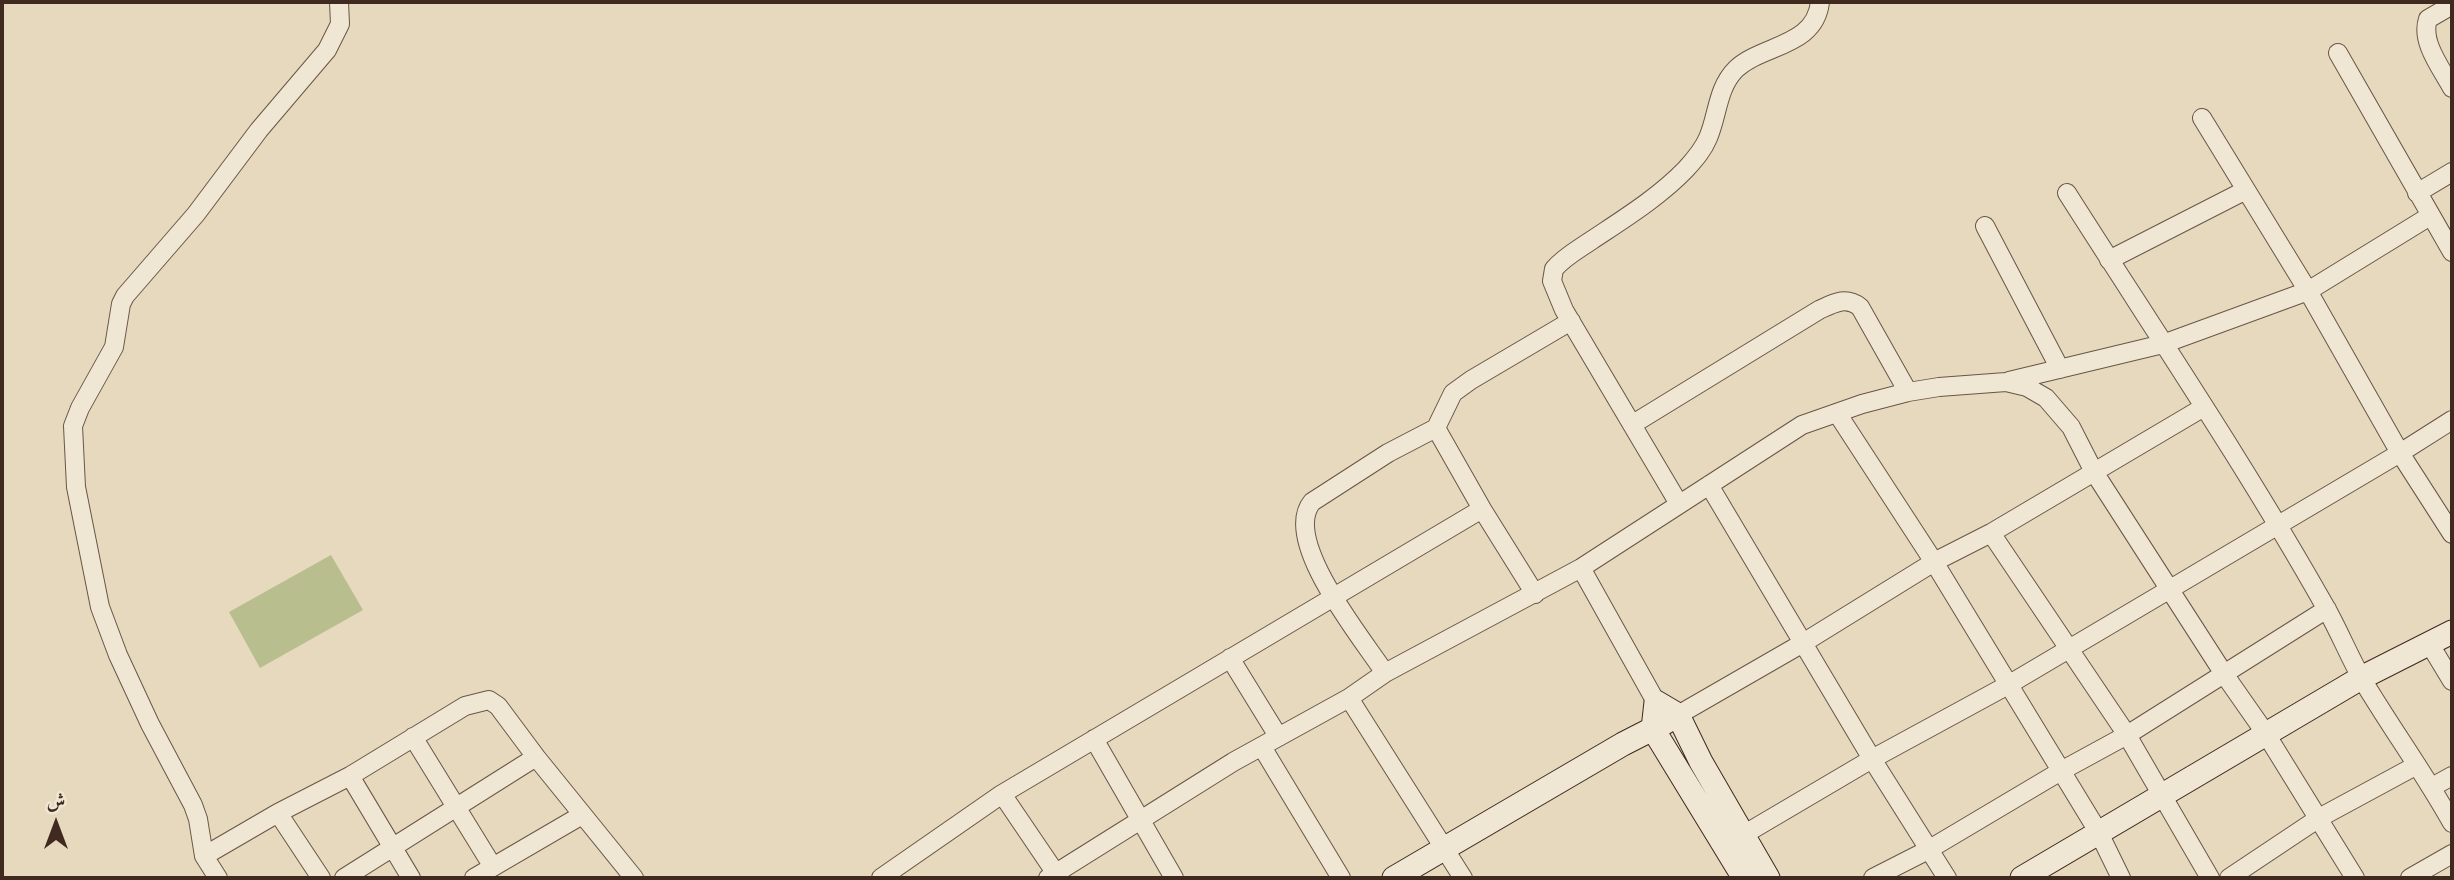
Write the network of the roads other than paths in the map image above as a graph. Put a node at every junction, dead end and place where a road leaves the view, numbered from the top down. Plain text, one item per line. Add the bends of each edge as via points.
1 (339, 2) edge
2 (1820, 2) edge
3 (2452, 5) edge
4 (2338, 54) dead end
5 (2452, 88) edge
6 (2202, 118) dead end
7 (2452, 172) edge
8 (2246, 190) junction
9 (2067, 193) dead end
10 (2417, 193) junction
11 (2430, 216) junction
12 (1984, 226) dead end
13 (2452, 252) edge
14 (2109, 260) junction
15 (2308, 291) junction
16 (1571, 321) junction
17 (2163, 344) junction
18 (2060, 369) junction
19 (2006, 382) junction
20 (1908, 393) junction
21 (2204, 407) junction
22 (1837, 413) junction
23 (2452, 420) edge
24 (1633, 424) junction
25 (1436, 428) junction
26 (2400, 453) junction
27 (2094, 471) junction
28 (1709, 485) junction
29 (1679, 504) junction
30 (1482, 509) junction
31 (2277, 526) junction
32 (1991, 533) junction
33 (2452, 534) edge
34 (1934, 562) junction
35 (1581, 568) junction
36 (2168, 590) junction
37 (1535, 594) junction
38 (1334, 597) junction
39 (2327, 610) junction
40 (2452, 632) edge
41 (1803, 643) junction
42 (2429, 643) junction
43 (2068, 648) junction
44 (1230, 658) junction
45 (1385, 673) junction
46 (2224, 674) junction
47 (2361, 678) junction
48 (2452, 681) edge
49 (2008, 685) junction
50 (1349, 698) junction
51 (1656, 702) junction
52 (1678, 715) junction
53 (1653, 729) junction
54 (2266, 734) junction
55 (2127, 735) junction
56 (1278, 736) junction
57 (413, 737) junction
58 (1094, 739) junction
59 (1262, 747) junction
60 (536, 757) junction
61 (1872, 759) junction
62 (2417, 765) junction
63 (2062, 771) junction
64 (350, 776) junction
65 (2452, 776) edge
66 (2432, 787) junction
67 (1002, 794) junction
68 (2162, 796) junction
69 (456, 808) junction
70 (278, 813) junction
71 (582, 815) junction
72 (2319, 818) junction
73 (1142, 821) junction
74 (2452, 823) edge
75 (2099, 833) junction
76 (1743, 835) junction
77 (393, 848) junction
78 (1445, 850) junction
79 (1928, 850) junction
80 (2452, 854) edge
81 (204, 856) junction
82 (493, 867) junction
83 (625, 876) edge
84 (1054, 877) edge
85 (1170, 877) edge
86 (218, 878) edge
87 (321, 878) edge
88 (344, 878) edge
89 (411, 878) edge
90 (474, 878) edge
91 (881, 878) edge
92 (1341, 878) edge
93 (1394, 878) edge
94 (1463, 878) edge
95 (1744, 878) edge
96 (1768, 878) edge
97 (1872, 878) edge
98 (1947, 878) edge
99 (2022, 878) edge
100 (2122, 878) edge
101 (2210, 878) edge
102 (2229, 878) edge
103 (2355, 878) edge
104 (2410, 878) edge

1 - 81 street via 340,24 327,50 125,296 114,347 73,426 76,487 100,607 118,655 193,805
2 - 16 street via 1811,24 1797,39 1736,69 1716,104 1701,152 1688,168 1658,195 1554,269 1555,293
3 - 5 street via 2428,19 2426,32
4 - 10 street
6 - 8 street
7 - 10 street
8 - 14 street
8 - 15 street
9 - 14 street
10 - 11 street
11 - 13 street
11 - 15 street
12 - 18 street
14 - 17 street
15 - 17 street
15 - 26 street
16 - 24 street
16 - 25 street via 1453,393
17 - 18 street
17 - 21 street
18 - 19 street
19 - 20 street
19 - 27 street via 2046,397 2071,427
20 - 22 street
20 - 24 street via 1860,307 1844,300 1819,310
21 - 27 street
21 - 31 street
22 - 28 street via 1802,425
22 - 34 street
23 - 26 street
24 - 29 street
25 - 30 street
25 - 38 street via 1388,453 1307,508 1304,523 1309,548
26 - 31 street
26 - 33 street
27 - 32 street
27 - 36 street
28 - 29 street
28 - 41 street
29 - 35 street
30 - 37 street
30 - 38 street
31 - 36 street
31 - 39 street
32 - 34 street
32 - 43 street
34 - 41 street
34 - 49 street
35 - 37 street
35 - 51 street
36 - 43 street
36 - 46 street
37 - 45 street
38 - 44 street
38 - 45 street
39 - 46 street
39 - 47 street
40 - 42 street
41 - 52 street
41 - 61 street
42 - 47 street
42 - 48 street
43 - 49 street
43 - 55 street
44 - 56 street
44 - 58 street
45 - 50 street
46 - 54 street
46 - 55 street
47 - 54 street
47 - 62 street
49 - 61 street
49 - 63 street
50 - 56 street
50 - 78 street
51 - 52 street
51 - 53 street
52 - 53 street
52 - 76 street
53 - 78 street
53 - 95 street
54 - 68 street
54 - 72 street
55 - 63 street
55 - 68 street
56 - 59 street
57 - 60 street via 465,706 489,700
57 - 64 street
57 - 69 street
58 - 67 street
58 - 73 street
59 - 73 street
59 - 92 street
60 - 69 street
60 - 71 street
61 - 76 street
61 - 79 street
62 - 66 street
62 - 72 street
63 - 75 street
63 - 79 street
64 - 70 street
64 - 77 street
65 - 66 street
66 - 74 street
67 - 84 street
67 - 91 street
68 - 75 street
68 - 101 street
69 - 77 street
69 - 82 street
70 - 81 street
70 - 87 street
71 - 82 street
71 - 83 street
72 - 102 street
72 - 103 street
73 - 84 street
73 - 85 street
75 - 99 street
75 - 100 street
76 - 96 street
77 - 88 street
77 - 89 street
78 - 93 street
78 - 94 street
79 - 97 street
79 - 98 street
80 - 104 street
81 - 86 street
82 - 90 street

